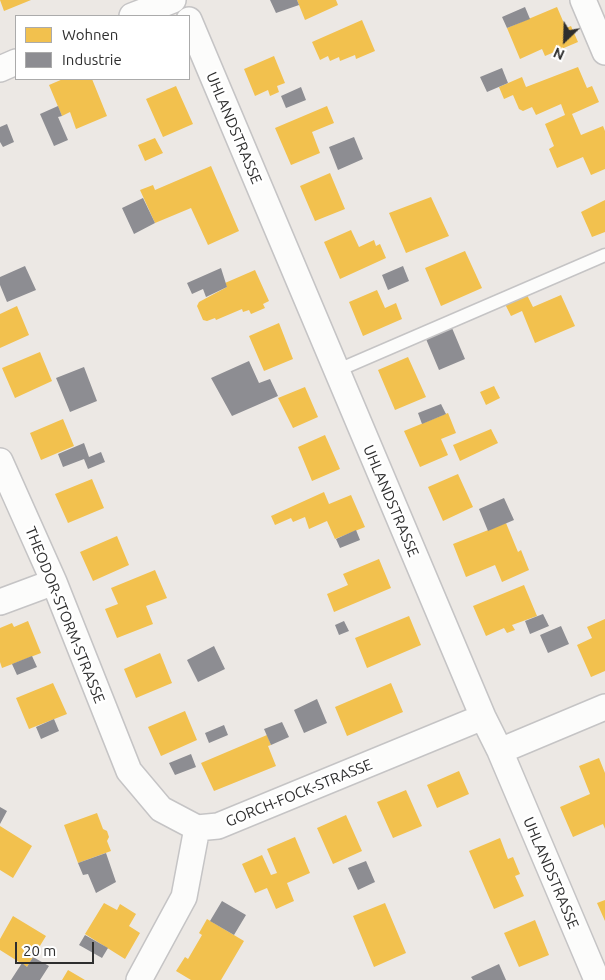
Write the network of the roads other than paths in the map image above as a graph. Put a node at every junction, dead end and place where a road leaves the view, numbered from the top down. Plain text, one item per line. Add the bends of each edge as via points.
1 (172, 0) edge
2 (180, 0) edge
3 (583, 0) edge
4 (134, 15) edge
5 (187, 15) edge
6 (190, 22) edge
7 (605, 52) edge
8 (605, 255) edge
9 (336, 371) junction
10 (0, 461) edge
11 (54, 582) junction
12 (0, 602) edge
13 (605, 707) edge
14 (483, 717) junction
15 (500, 752) junction
16 (197, 828) junction
17 (139, 980) edge
18 (597, 980) edge

1 - 4 street
2 - 5 street
3 - 7 street
6 - 9 street, UHLANDSTRASSE
8 - 9 lane
9 - 14 street, UHLANDSTRASSE
10 - 11 street, THEODOR-STORM-STRASSE
11 - 12 street
11 - 16 street, THEODOR-STORM-STRASSE via 128,771 161,809
13 - 15 street
14 - 15 street, UHLANDSTRASSE
14 - 16 street, GORCH-FOCK-STRASSE via 218,826
15 - 18 street, UHLANDSTRASSE
16 - 17 street via 184,897

